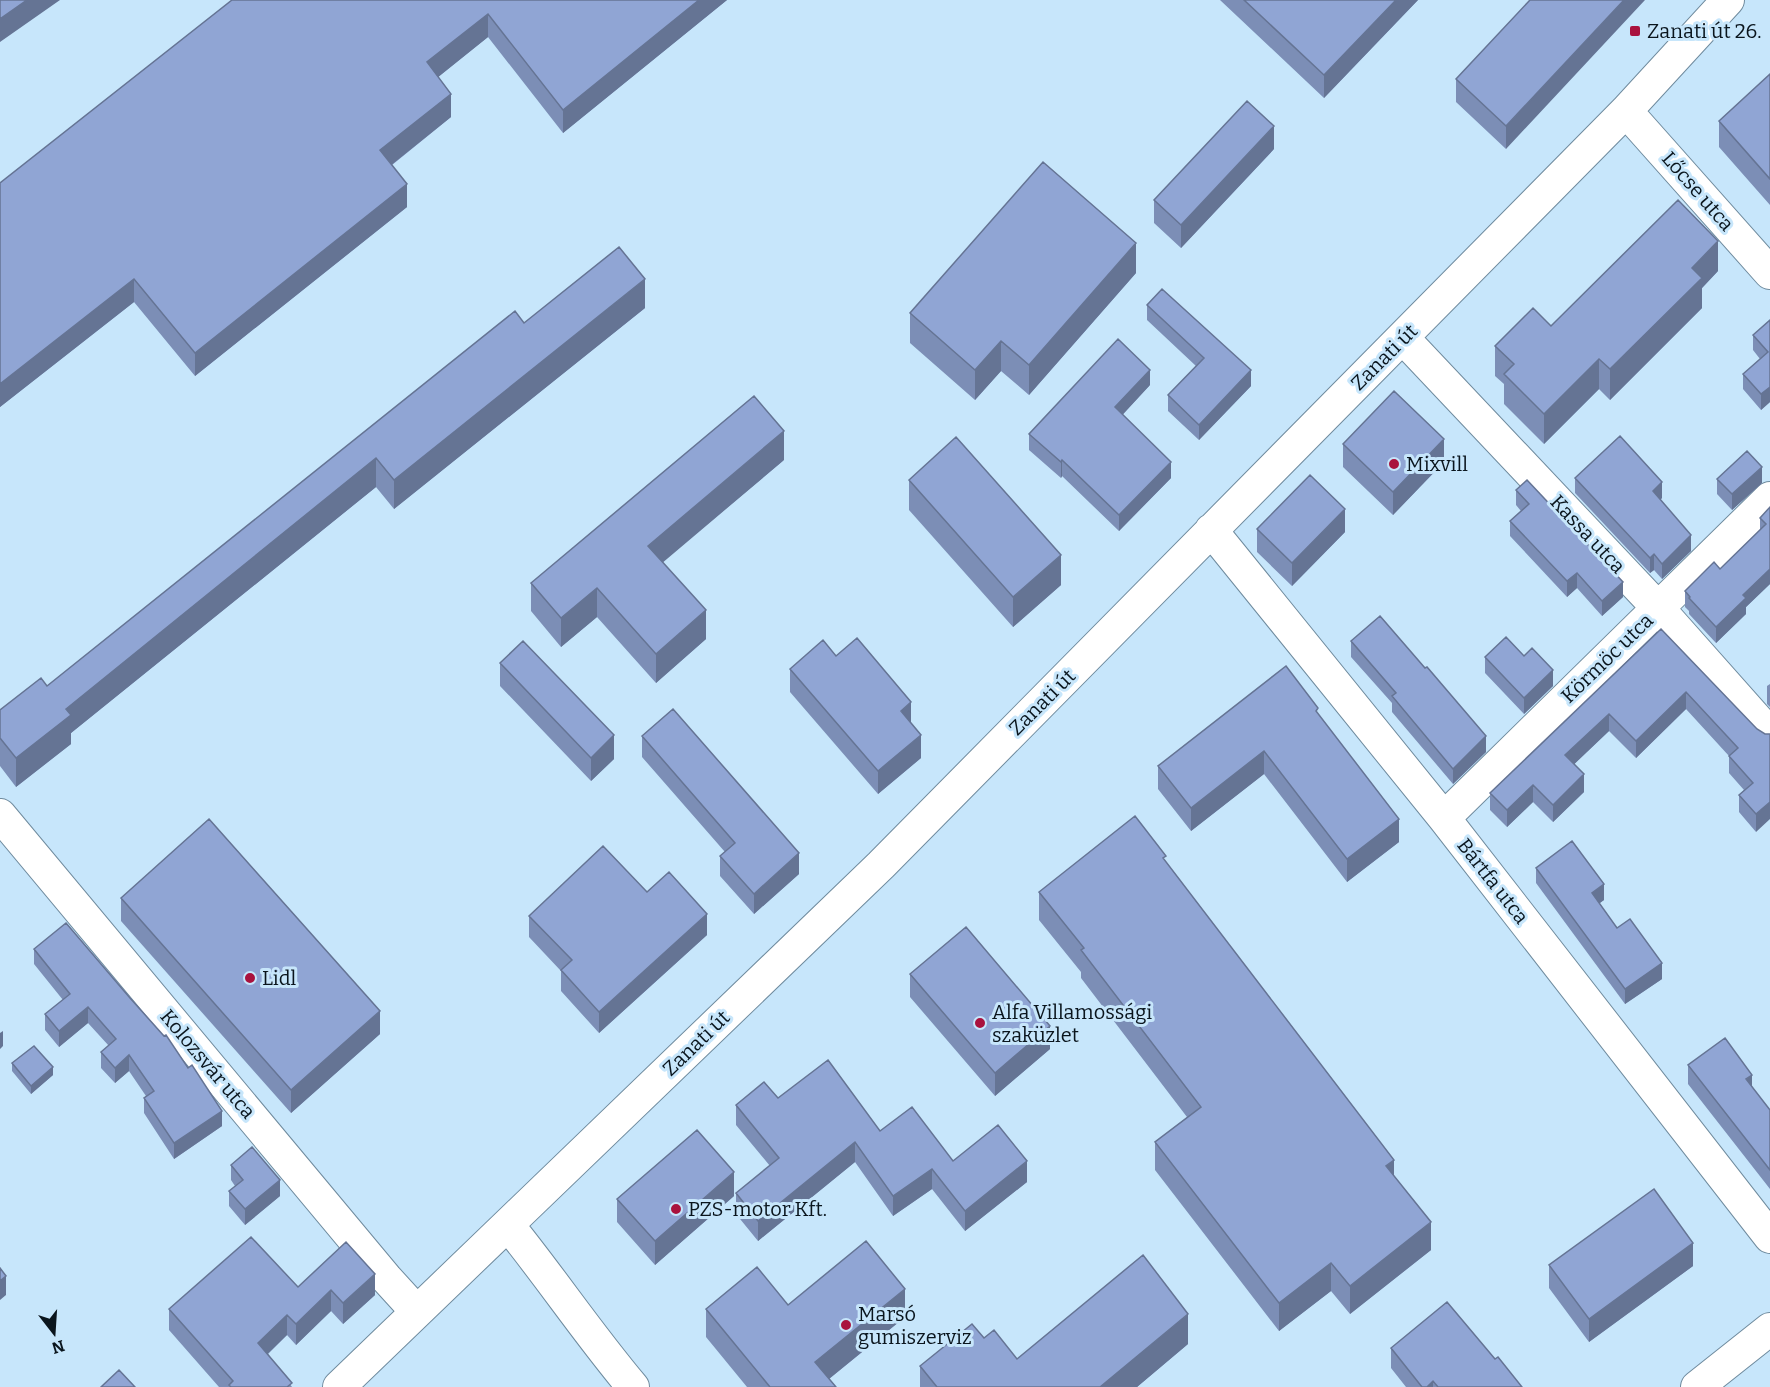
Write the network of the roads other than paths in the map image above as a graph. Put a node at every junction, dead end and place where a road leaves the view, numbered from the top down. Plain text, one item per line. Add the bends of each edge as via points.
1 (1728, 0) edge
2 (1626, 111) junction
3 (1770, 273) edge
4 (1403, 338) junction
5 (1770, 498) edge
6 (1211, 530) junction
7 (1658, 608) junction
8 (1770, 734) edge
9 (1444, 818) junction
10 (4, 829) edge
11 (508, 1226) junction
12 (1770, 1237) edge
13 (417, 1312) junction
14 (1770, 1329) edge
15 (339, 1387) edge
16 (633, 1387) edge
17 (1697, 1387) edge

1 - 2 street, Zanati út
2 - 3 street, Lőcse utca
2 - 4 street, Zanati út
4 - 6 street, Zanati út
4 - 7 street, Kassa utca
5 - 7 street, Körmöc utca
6 - 9 street, Bártfa utca
6 - 11 street, Zanati út via 881,865
7 - 8 street, Kassa utca
7 - 9 street, Körmöc utca
9 - 12 street, Bártfa utca
10 - 13 street, Kolozsvár utca
11 - 13 street, Zanati út
11 - 16 street
13 - 15 street, Zanati út
14 - 17 street

